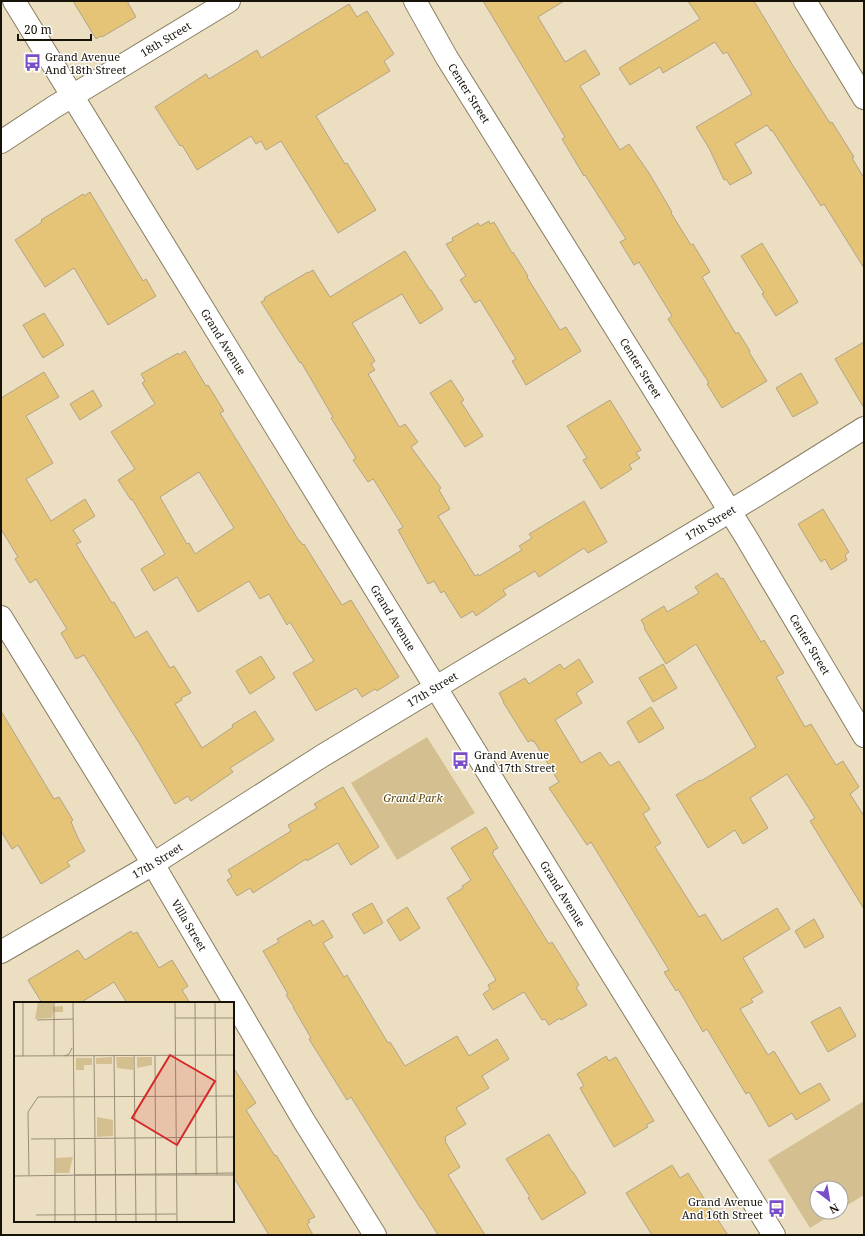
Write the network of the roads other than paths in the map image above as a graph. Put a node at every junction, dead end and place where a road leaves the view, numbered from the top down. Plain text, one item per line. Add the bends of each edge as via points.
1 (14, 1) edge
2 (415, 1) edge
3 (805, 1) edge
4 (221, 3) edge
5 (73, 96) junction
6 (864, 98) edge
7 (1, 142) edge
8 (864, 428) edge
9 (729, 511) junction
10 (1, 617) edge
11 (436, 687) junction
12 (864, 736) edge
13 (153, 864) junction
14 (2, 950) edge
15 (375, 1235) edge
16 (774, 1235) edge

1 - 5 street, Grand Avenue
2 - 9 street, Center Street
3 - 6 street
4 - 5 street, 18th Street
5 - 7 street, 18th Street
5 - 11 street, Grand Avenue
8 - 9 street, 17th Street
9 - 11 street, 17th Street
9 - 12 street, Center Street
10 - 13 street, Villa Street
11 - 13 street, 17th Street
11 - 16 street, Grand Avenue
13 - 14 street, 17th Street
13 - 15 street, Villa Street via 304,1121

